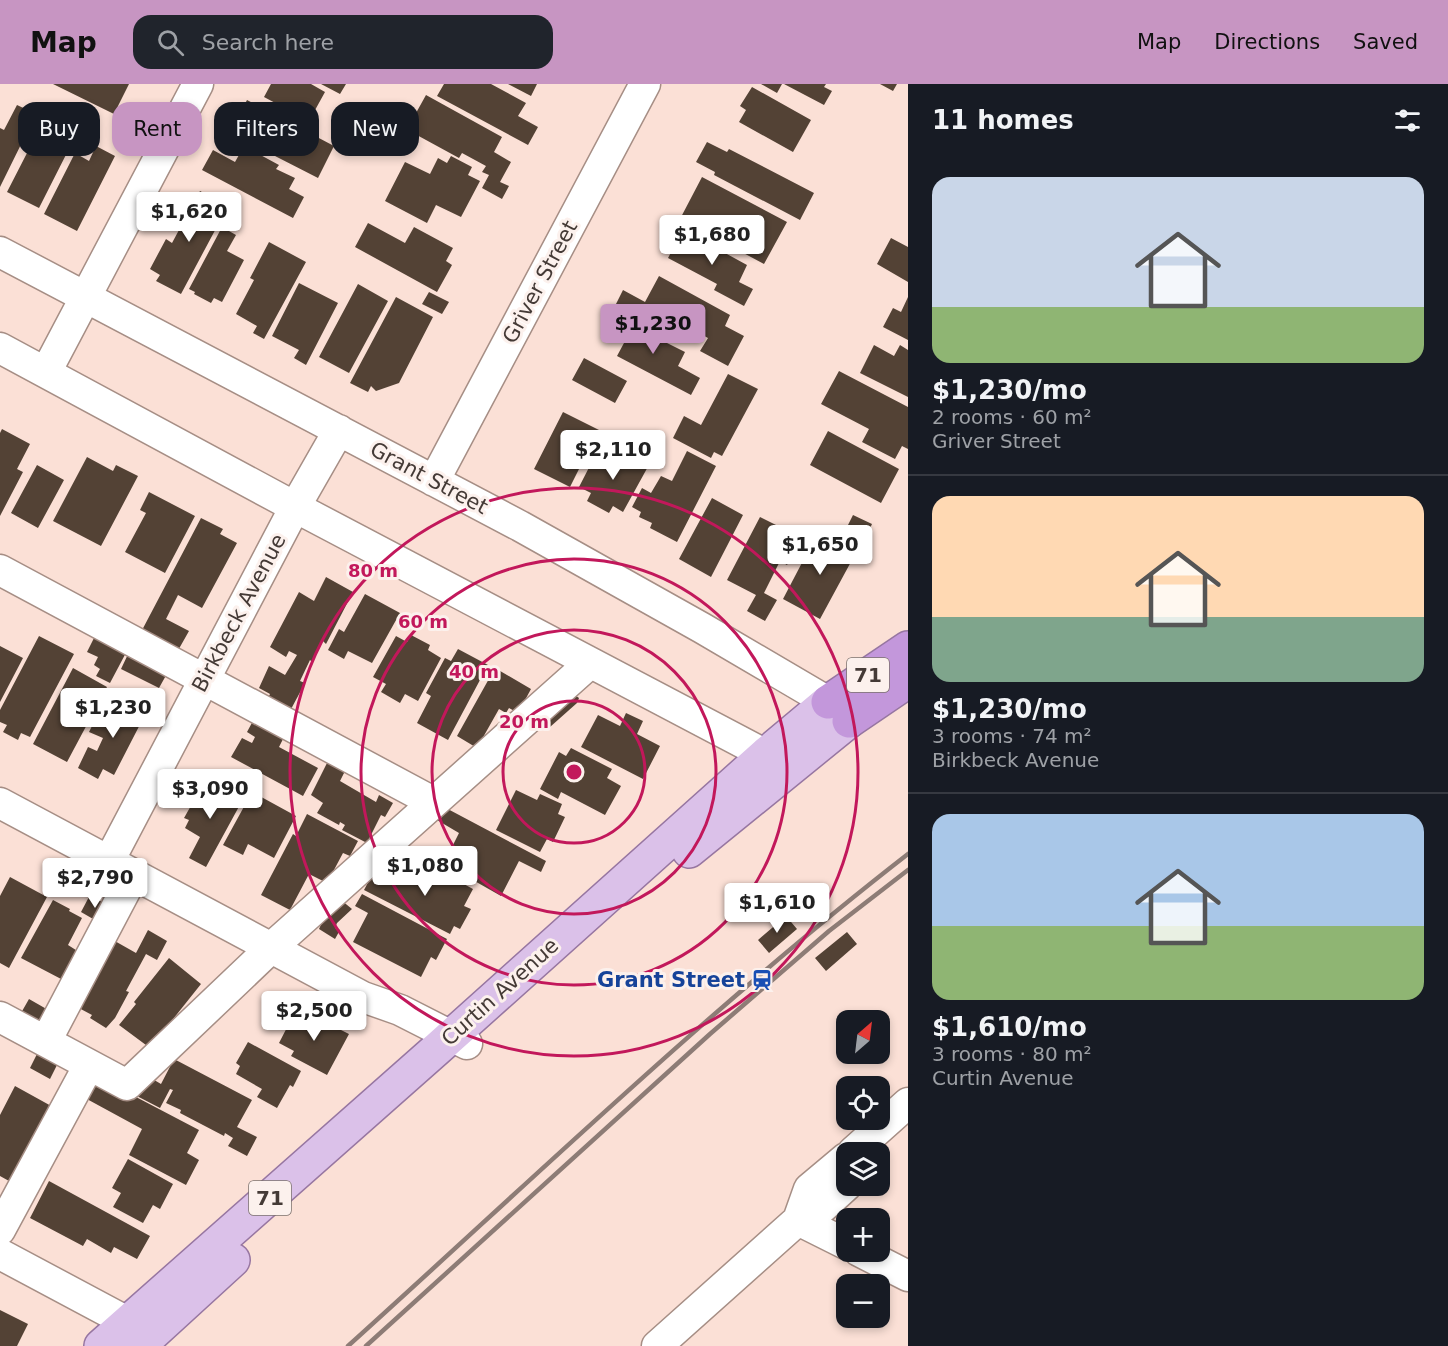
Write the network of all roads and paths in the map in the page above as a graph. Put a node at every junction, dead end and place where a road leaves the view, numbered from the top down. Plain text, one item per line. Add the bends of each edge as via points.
1 (198, 84) edge
2 (645, 84) edge
3 (0, 252) edge
4 (85, 296) junction
5 (0, 348) edge
6 (46, 372) junction
7 (339, 430) junction
8 (434, 481) junction
9 (295, 507) junction
10 (0, 570) edge
11 (908, 648) edge
12 (590, 663) junction
13 (204, 679) junction
14 (908, 681) edge
15 (838, 712) junction
16 (778, 761) junction
17 (433, 802) junction
18 (0, 803) edge
19 (122, 868) junction
20 (272, 947) junction
21 (0, 1017) edge
22 (46, 1041) junction
23 (452, 1046) junction
24 (89, 1065) junction
25 (908, 1103) edge
26 (908, 1129) edge
27 (864, 1142) edge
28 (890, 1146) edge
29 (836, 1166) edge
30 (836, 1196) edge
31 (798, 1220) junction
32 (0, 1230) edge
33 (836, 1239) edge
34 (0, 1254) edge
35 (881, 1262) edge
36 (908, 1276) edge
37 (140, 1334) edge
38 (101, 1346) edge
39 (657, 1346) edge

1 - 4 street
2 - 8 street, Griver Street
3 - 4 street, Grant Street
4 - 6 street
4 - 7 street, Grant Street
5 - 6 street
6 - 9 street
7 - 8 street, Grant Street
7 - 9 street, Birkbeck Avenue
8 - 15 street, Grant Street via 692,622
9 - 12 street
9 - 13 street, Birkbeck Avenue
10 - 13 street
11 - 15 highway, Curtin Avenue / 71
12 - 16 street
12 - 17 street
13 - 17 street
13 - 19 street, Birkbeck Avenue
14 - 15 highway, Curtin Avenue / 71
15 - 16 main road, Curtin Avenue / 71
16 - 23 main road, Curtin Avenue / 71 via 606,918
17 - 20 street
18 - 19 street
19 - 20 street
19 - 22 street, Birkbeck Avenue
20 - 23 street via 363,997 393,1020
20 - 24 street via 127,1084
21 - 22 street
22 - 24 street
23 - 37 main road, Curtin Avenue / 71
24 - 32 street
25 - 27 street
26 - 28 street
29 - 31 street via 809,1189
30 - 31 street via 824,1207
31 - 33 street
31 - 39 street
34 - 37 street
35 - 36 street
37 - 38 main road, Curtin Avenue / 71

